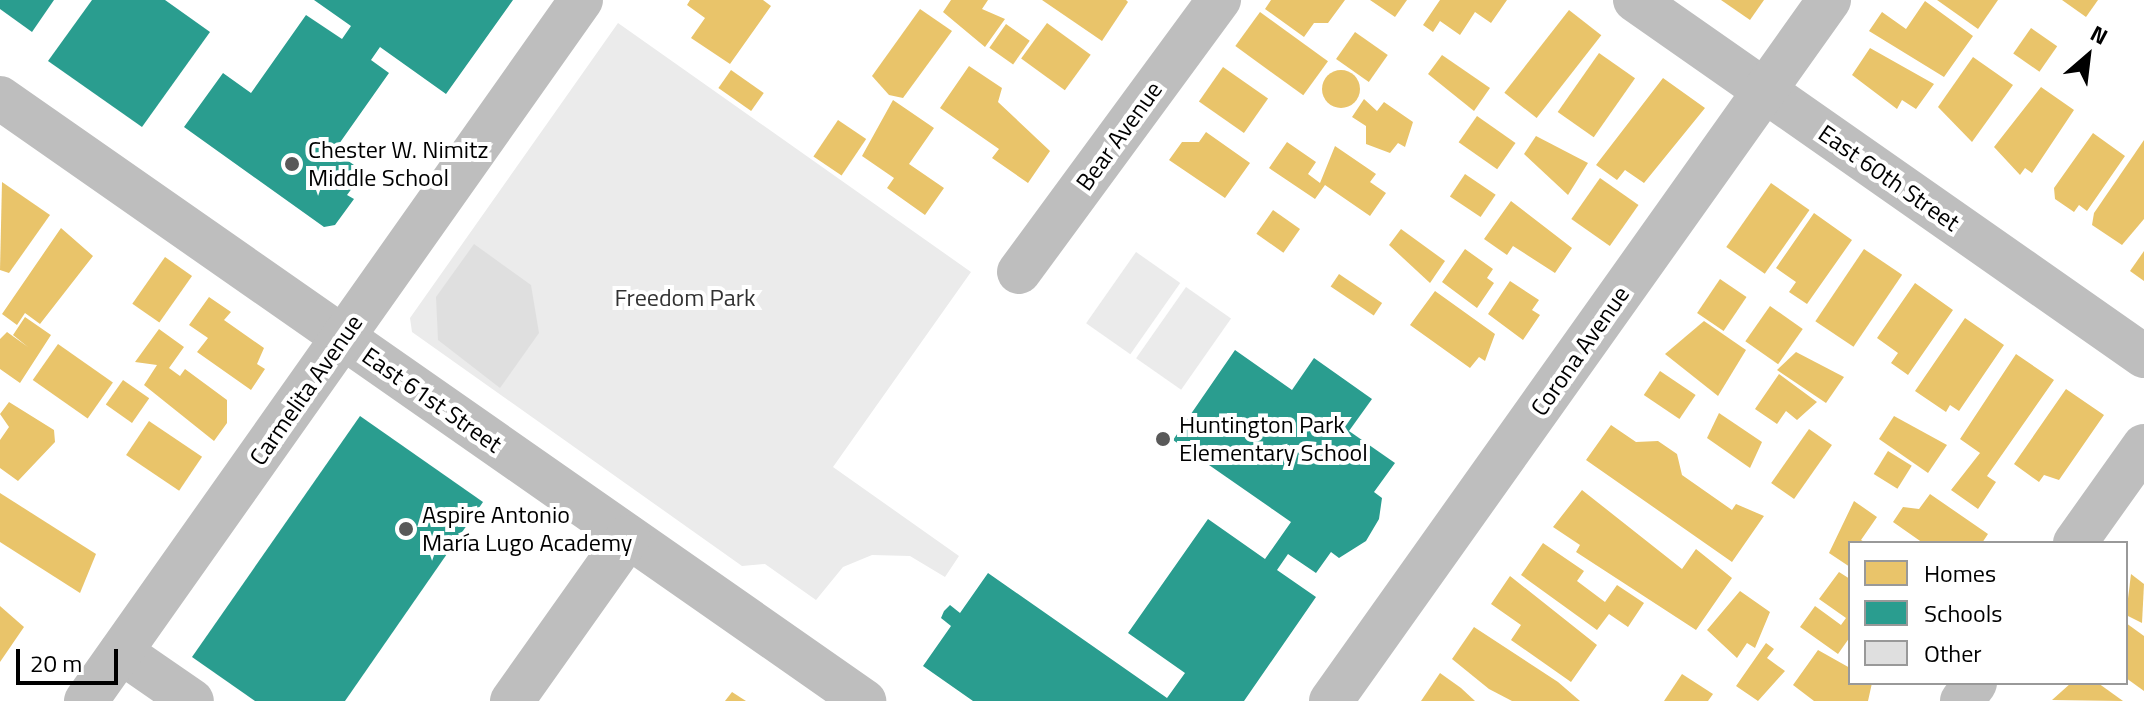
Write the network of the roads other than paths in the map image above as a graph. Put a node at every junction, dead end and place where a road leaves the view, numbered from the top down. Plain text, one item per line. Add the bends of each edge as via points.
1 (581, 0) edge
2 (1219, 0) edge
3 (1635, 0) edge
4 (1829, 0) edge
5 (1764, 91) junction
6 (0, 98) edge
7 (1019, 272) dead end
8 (342, 338) junction
9 (2144, 356) edge
10 (2144, 446) edge
11 (628, 537) junction
12 (2076, 541) edge
13 (121, 652) junction
14 (86, 701) edge
15 (192, 701) edge
16 (512, 701) edge
17 (864, 701) edge
18 (1331, 701) edge

1 - 8 street, Carmelita Avenue
2 - 7 street, Bear Avenue
3 - 5 street, East 60th Street
4 - 5 street, Corona Avenue
5 - 9 street, East 60th Street
5 - 18 street, Corona Avenue
6 - 8 street, East 61st Street
8 - 11 street, East 61st Street
8 - 13 street, Carmelita Avenue
10 - 12 street
11 - 16 street
11 - 17 street, East 61st Street
13 - 14 street, Carmelita Avenue
13 - 15 street

